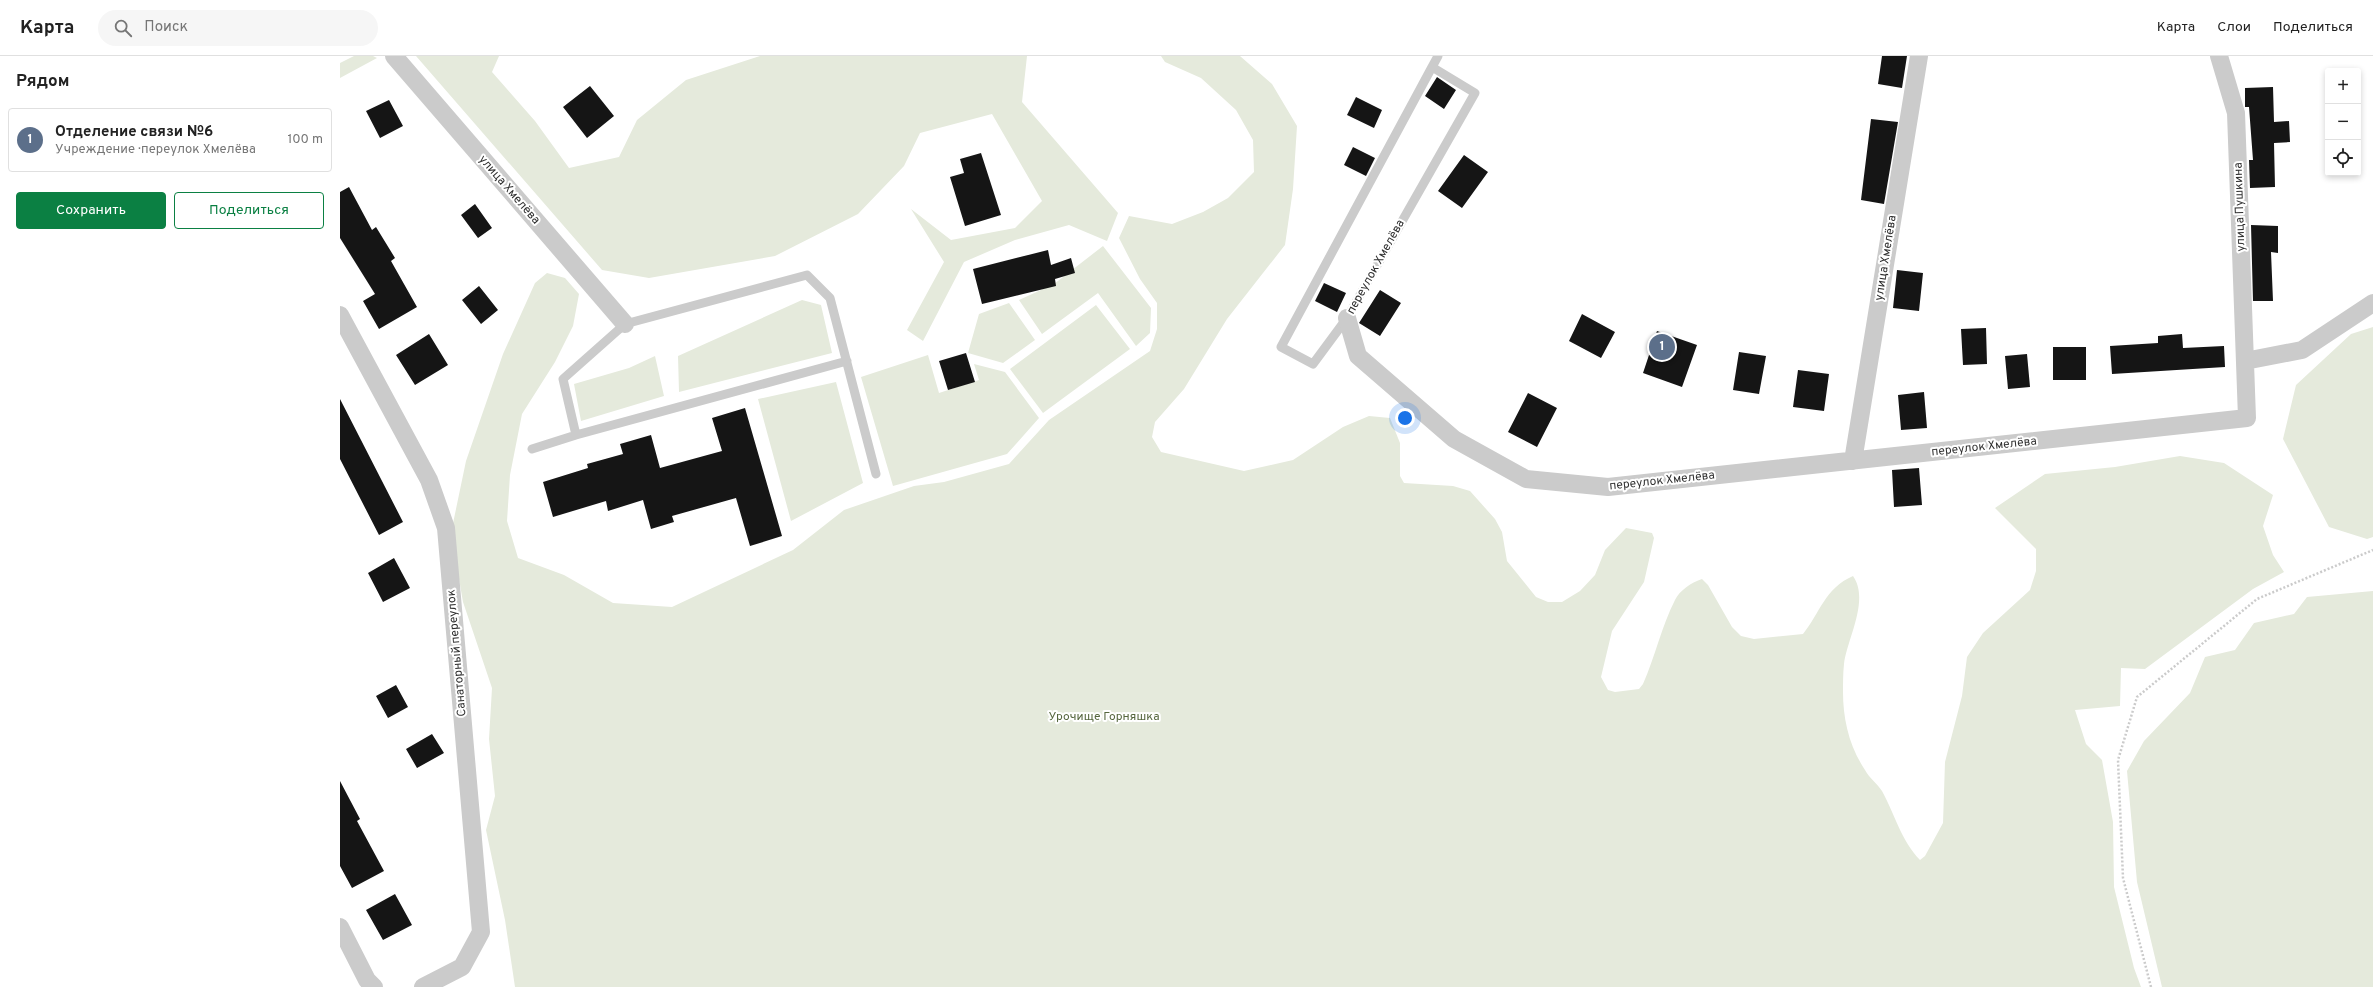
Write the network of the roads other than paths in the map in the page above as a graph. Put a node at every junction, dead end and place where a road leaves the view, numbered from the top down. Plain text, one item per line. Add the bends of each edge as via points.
1 (394, 56) edge
2 (1438, 56) edge
3 (1919, 56) edge
4 (2219, 56) edge
5 (1432, 67) junction
6 (2373, 303) edge
7 (340, 315) edge
8 (1346, 318) junction
9 (625, 324) junction
10 (2245, 360) junction
11 (847, 361) junction
12 (2247, 418) joint
13 (576, 434) junction
14 (532, 449) dead end
15 (1853, 461) junction
16 (876, 474) dead end
17 (340, 927) edge
18 (374, 987) edge
19 (423, 987) edge

1 - 9 street, улица Хмелёва
2 - 5 lane
3 - 15 street, улица Хмелёва
4 - 10 street, улица Пушкина via 2236,113
5 - 8 lane, переулок Хмелёва via 1475,93
5 - 8 lane via 1280,347 1313,364
6 - 10 street via 2302,350
7 - 19 street, Санаторный переулок via 429,480 446,528 481,932 462,967
8 - 15 street, переулок Хмелёва via 1358,356 1454,439 1526,479 1608,487
9 - 11 lane via 807,275 830,298
9 - 13 lane via 563,379
10 - 12 street, улица Пушкина
11 - 13 lane
11 - 16 lane
12 - 15 street, переулок Хмелёва
13 - 14 lane
17 - 18 street via 367,980

